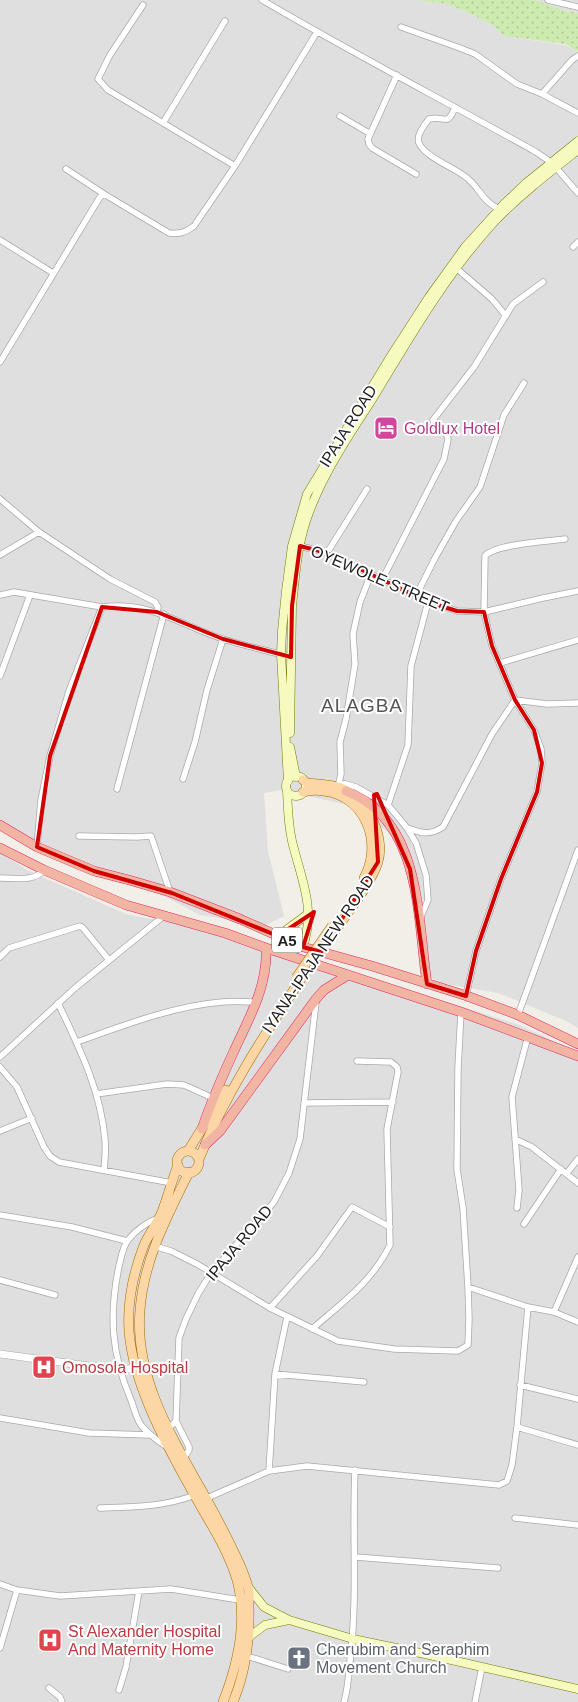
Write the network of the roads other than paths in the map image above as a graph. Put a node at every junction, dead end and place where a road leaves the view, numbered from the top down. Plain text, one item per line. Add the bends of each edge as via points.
1 (262, 0) edge
2 (548, 0) edge
3 (143, 4) dead end
4 (578, 7) edge
5 (225, 21) dead end
6 (401, 28) dead end
7 (317, 32) junction
8 (578, 56) edge
9 (397, 75) junction
10 (542, 94) junction
11 (456, 107) junction
12 (578, 113) edge
13 (340, 116) dead end
14 (163, 123) junction
15 (369, 133) junction
16 (578, 141) edge
17 (578, 150) edge
18 (554, 165) junction
19 (236, 166) junction
20 (66, 169) dead end
21 (416, 174) dead end
22 (104, 194) junction
23 (578, 194) edge
24 (499, 209) junction
25 (477, 238) junction
26 (0, 240) edge
27 (456, 268) junction
28 (53, 273) junction
29 (543, 282) dead end
30 (506, 316) junction
31 (0, 362) edge
32 (524, 383) dead end
33 (367, 489) dead end
34 (0, 499) edge
35 (39, 532) junction
36 (564, 540) dead end
37 (300, 546) junction
38 (327, 553) junction
39 (0, 555) edge
40 (371, 574) junction
41 (382, 580) junction
42 (578, 591) edge
43 (0, 595) edge
44 (30, 595) junction
45 (416, 596) junction
46 (428, 602) junction
47 (102, 607) junction
48 (157, 612) junction
49 (484, 612) junction
50 (164, 614) junction
51 (223, 639) junction
52 (578, 640) edge
53 (281, 654) junction
54 (291, 657) junction
55 (500, 663) junction
56 (0, 676) edge
57 (515, 700) junction
58 (578, 703) edge
59 (300, 778) junction
60 (183, 779) dead end
61 (288, 781) junction
62 (341, 786) junction
63 (117, 789) dead end
64 (287, 791) junction
65 (300, 794) junction
66 (388, 805) junction
67 (288, 817) junction
68 (0, 826) edge
69 (407, 828) junction
70 (79, 836) dead end
71 (37, 847) junction
72 (0, 848) edge
73 (578, 850) edge
74 (44, 870) junction
75 (0, 878) edge
76 (170, 892) junction
77 (308, 914) junction
78 (165, 915) junction
79 (420, 920) junction
80 (334, 928) junction
81 (278, 936) junction
82 (303, 947) junction
83 (0, 948) edge
84 (9, 948) junction
85 (266, 948) junction
86 (0, 957) edge
87 (109, 960) junction
88 (348, 975) junction
89 (299, 978) junction
90 (427, 984) junction
91 (466, 996) junction
92 (316, 1000) junction
93 (256, 1002) junction
94 (58, 1003) junction
95 (461, 1012) junction
96 (518, 1015) junction
97 (528, 1036) junction
98 (77, 1042) junction
99 (578, 1044) edge
100 (578, 1056) edge
101 (0, 1057) edge
102 (357, 1060) dead end
103 (0, 1067) edge
104 (96, 1094) junction
105 (213, 1098) junction
106 (393, 1102) junction
107 (304, 1103) junction
108 (32, 1118) junction
109 (202, 1129) junction
110 (0, 1130) edge
111 (515, 1139) junction
112 (205, 1146) junction
113 (188, 1151) junction
114 (199, 1159) junction
115 (578, 1159) edge
116 (178, 1165) junction
117 (104, 1170) junction
118 (564, 1171) junction
119 (189, 1172) junction
120 (172, 1182) junction
121 (578, 1183) edge
122 (517, 1208) dead end
123 (0, 1215) edge
124 (158, 1218) junction
125 (524, 1224) dead end
126 (390, 1227) junction
127 (126, 1241) junction
128 (154, 1246) junction
129 (578, 1257) edge
130 (210, 1273) junction
131 (0, 1280) edge
132 (468, 1287) junction
133 (55, 1294) dead end
134 (528, 1307) junction
135 (270, 1308) junction
136 (554, 1312) junction
137 (287, 1317) junction
138 (578, 1322) edge
139 (312, 1329) junction
140 (0, 1354) edge
141 (136, 1368) junction
142 (119, 1370) junction
143 (275, 1374) junction
144 (364, 1382) dead end
145 (520, 1386) junction
146 (578, 1399) edge
147 (0, 1418) edge
148 (176, 1420) junction
149 (517, 1427) junction
150 (164, 1430) junction
151 (150, 1435) junction
152 (578, 1445) edge
153 (171, 1450) junction
154 (184, 1458) junction
155 (355, 1470) junction
156 (269, 1472) junction
157 (195, 1495) junction
158 (207, 1498) junction
159 (100, 1508) dead end
160 (515, 1518) dead end
161 (578, 1525) edge
162 (355, 1557) junction
163 (498, 1568) dead end
164 (0, 1584) edge
165 (249, 1588) junction
166 (17, 1590) junction
167 (139, 1591) junction
168 (240, 1600) junction
169 (289, 1620) junction
170 (249, 1638) junction
171 (353, 1639) junction
172 (0, 1648) edge
173 (247, 1656) junction
174 (482, 1667) junction
175 (288, 1669) dead end
176 (49, 1688) dead end
177 (578, 1689) edge
178 (119, 1690) dead end
179 (345, 1699) edge
180 (62, 1702) edge
181 (223, 1702) edge
182 (233, 1702) edge
183 (350, 1702) edge
184 (475, 1702) edge

1 - 7 street
2 - 4 street
3 - 14 street via 98,79 108,90
5 - 14 street
6 - 10 street via 475,54 512,81
7 - 9 street
7 - 19 street
8 - 10 street
9 - 11 street
9 - 15 street
10 - 12 street
11 - 18 street
11 - 24 street via 451,118 429,119 418,141 422,148 467,177 484,200
13 - 15 street
14 - 19 street
15 - 21 street via 372,148
16 - 18 main road, IPAJA ROAD
17 - 18 main road, IPAJA ROAD
18 - 23 street
18 - 24 main road, IPAJA ROAD via 526,183
18 - 25 main road, IPAJA ROAD
19 - 22 street via 194,226 178,234 169,232
20 - 22 street
22 - 28 street
24 - 25 main road, IPAJA ROAD
25 - 27 main road, IPAJA ROAD
25 - 53 main road, IPAJA ROAD via 451,265 417,316 307,494 291,555
26 - 28 street
27 - 30 street via 492,299
27 - 37 main road, IPAJA ROAD via 327,473 307,519
28 - 31 street
29 - 30 street via 513,304
30 - 41 street via 474,367 433,420 435,427 446,433 448,439 444,460
32 - 45 street via 504,415 480,487 456,521
33 - 38 street
34 - 35 street
35 - 39 street
35 - 48 street via 110,579 155,602
36 - 49 street via 531,542 487,553
37 - 38 street, OYEWOLE STREET
37 - 54 main road, IPAJA ROAD via 292,606
38 - 40 street, OYEWOLE STREET
40 - 41 street, OYEWOLE STREET
40 - 62 street via 352,634 355,664 340,742
41 - 45 street, OYEWOLE STREET
42 - 49 street, OYEWOLE STREET
43 - 44 street via 14,592
44 - 47 street
44 - 56 street
45 - 46 street, OYEWOLE STREET
46 - 49 street, OYEWOLE STREET via 457,611
46 - 66 street via 411,666 408,745
47 - 48 street via 116,605
47 - 71 street via 69,691 50,756 40,800
48 - 50 street
49 - 55 street via 492,646
50 - 51 street
50 - 63 street
51 - 53 street
51 - 60 street
52 - 55 street
53 - 54 street
53 - 61 main road, IPAJA ROAD
54 - 59 main road, IPAJA ROAD via 290,748
55 - 57 street
57 - 58 street
57 - 69 street via 492,734 443,827 425,834
57 - 91 street via 534,730 541,748 542,763 537,792 500,878 476,951
59 - 61 main road
59 - 62 main road via 308,783
59 - 65 main road via 305,785
61 - 64 main road
62 - 66 street via 356,787
62 - 79 highway via 367,800 393,828 410,869
62 - 80 main road, IYANA-IPAJA NEW ROAD via 373,818 380,851 368,882
64 - 65 main road via 291,795
64 - 67 main road
65 - 67 main road
65 - 80 main road, IYANA-IPAJA NEW ROAD via 310,790 339,795 355,805 368,822 372,858
66 - 69 street
67 - 77 main road
68 - 71 highway, A5
69 - 79 street via 416,843 426,875 428,900
70 - 76 street via 150,836
71 - 76 highway, A5 via 94,871
72 - 74 highway, A5
73 - 96 street
74 - 75 street via 35,878
74 - 78 highway, A5 via 126,905
76 - 81 highway, A5
77 - 81 main road
77 - 82 main road via 308,931
78 - 85 highway, A5
78 - 87 street
79 - 90 highway
80 - 89 main road, IYANA-IPAJA NEW ROAD, bridge
81 - 82 highway, A5
82 - 90 highway, A5
83 - 84 street
84 - 86 street
84 - 87 street via 80,926
85 - 88 highway, A5
85 - 93 highway via 264,973
87 - 94 street
88 - 92 highway via 324,990
88 - 95 highway, A5
89 - 109 main road, IYANA-IPAJA NEW ROAD via 266,1023
89 - 112 main road, IYANA-IPAJA NEW ROAD via 243,1070
90 - 91 highway, A5
91 - 96 highway, A5
92 - 107 street, IPAJA ROAD
92 - 112 highway via 220,1131
93 - 98 street via 208,1003 162,1014
93 - 105 highway
94 - 98 street
94 - 101 street
95 - 97 highway, A5
95 - 132 street via 457,1169
96 - 99 highway, A5
97 - 100 highway, A5
97 - 111 street via 512,1097
98 - 104 street
102 - 106 street via 391,1062 397,1067
103 - 108 street via 17,1087
104 - 105 street via 167,1084 184,1086
104 - 117 street via 106,1141
105 - 109 highway
106 - 107 street
106 - 126 street via 387,1129
107 - 130 street, IPAJA ROAD via 300,1139 283,1187 263,1215
108 - 110 street
108 - 117 street via 50,1156 59,1162
109 - 113 main road, IYANA-IPAJA NEW ROAD
111 - 118 street via 532,1147
111 - 122 street via 519,1190
112 - 114 main road, IYANA-IPAJA NEW ROAD
113 - 114 main road
113 - 116 main road via 179,1157
114 - 119 main road via 196,1170
115 - 118 street
116 - 119 main road via 182,1171
116 - 120 main road
117 - 120 street
118 - 121 street
118 - 125 street
119 - 128 main road
120 - 124 main road
123 - 127 street via 72,1227
124 - 127 street via 144,1224
124 - 141 main road via 144,1246 132,1290 129,1332
126 - 135 street via 352,1207 317,1256
126 - 139 street via 390,1245 374,1273
127 - 142 street via 112,1310
128 - 130 street
128 - 150 main road via 142,1284 140,1336 144,1364
129 - 136 street
130 - 135 street
130 - 148 street, IPAJA ROAD via 179,1338
131 - 133 street
132 - 134 street
132 - 139 street via 468,1345 458,1351 394,1349 338,1341
134 - 136 street
134 - 145 street
135 - 137 street
136 - 138 street
137 - 139 street
137 - 143 street
140 - 142 street
141 - 142 street
141 - 150 main road via 145,1395
142 - 151 street via 140,1424
143 - 144 street
143 - 156 street
145 - 146 street
145 - 149 street
147 - 151 street via 89,1433
148 - 150 street
148 - 154 street via 189,1447
149 - 152 street
149 - 155 street via 512,1465 507,1481 499,1485
150 - 153 main road
150 - 154 main road
151 - 153 street
153 - 157 main road
154 - 158 main road
155 - 156 street via 307,1466
155 - 162 street
156 - 158 street
157 - 159 street via 153,1505
157 - 168 main road via 227,1552
158 - 165 main road
160 - 161 street
162 - 163 street
162 - 171 street
164 - 166 street
165 - 169 main road via 264,1607
165 - 170 main road
166 - 167 street via 60,1596
166 - 172 street
167 - 168 street via 171,1589
167 - 178 street
168 - 181 main road via 238,1656
169 - 170 main road via 265,1625
169 - 171 main road
170 - 173 main road
171 - 174 main road
171 - 179 street
173 - 175 street
173 - 182 main road
174 - 177 main road
174 - 184 street
176 - 180 street
179 - 183 street

